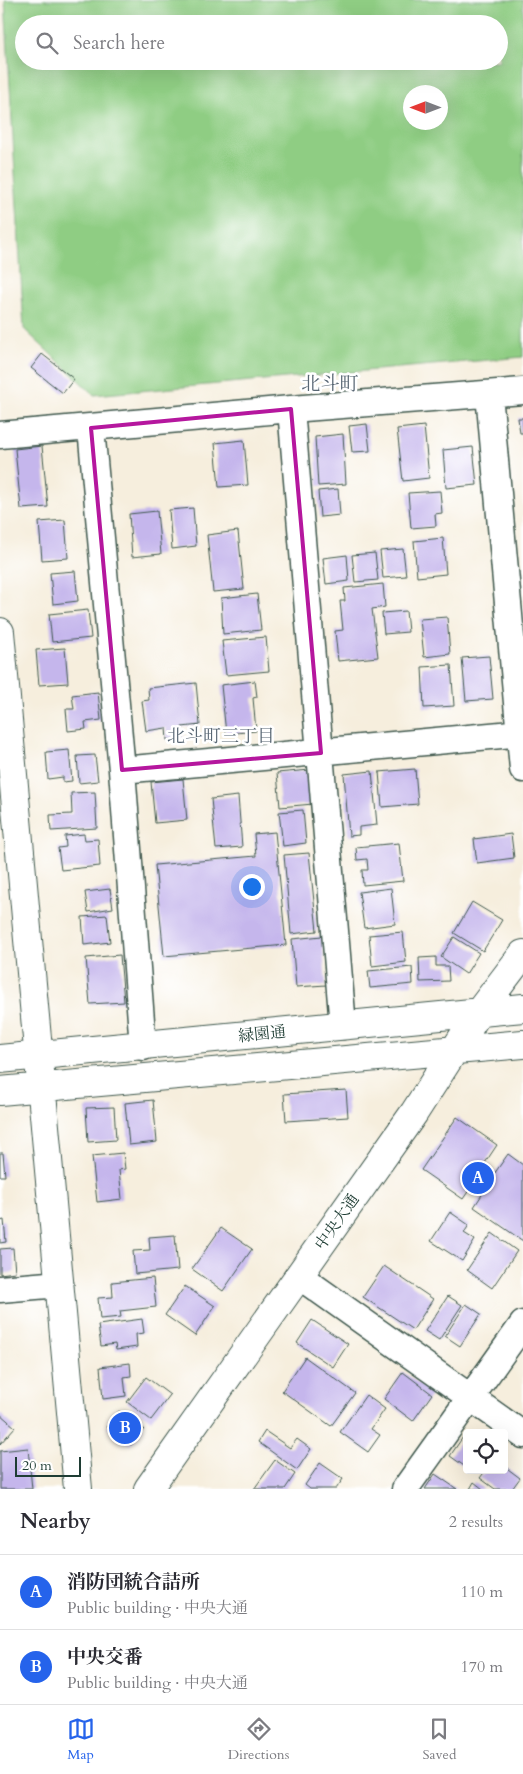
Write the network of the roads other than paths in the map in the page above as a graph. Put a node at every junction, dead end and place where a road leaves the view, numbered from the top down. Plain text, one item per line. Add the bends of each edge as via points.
1 (523, 391) edge
2 (489, 394) junction
3 (291, 408) junction
4 (91, 428) junction
5 (0, 435) edge
6 (0, 632) edge
7 (521, 734) edge
8 (321, 752) junction
9 (523, 769) edge
10 (122, 770) junction
11 (523, 954) edge
12 (523, 1008) edge
13 (479, 1012) junction
14 (343, 1026) junction
15 (523, 1044) edge
16 (143, 1047) junction
17 (452, 1051) junction
18 (39, 1056) junction
19 (0, 1059) edge
20 (41, 1088) junction
21 (0, 1091) edge
22 (299, 1276) junction
23 (60, 1284) junction
24 (0, 1289) edge
25 (523, 1324) edge
26 (471, 1399) junction
27 (523, 1435) edge
28 (78, 1489) edge
29 (148, 1489) edge
30 (405, 1489) edge

1 - 2 street
2 - 3 street
2 - 7 street
3 - 4 street
3 - 8 street
4 - 5 street
4 - 10 street
6 - 18 street
7 - 8 street
7 - 9 street
8 - 10 street
8 - 14 street
10 - 16 street
11 - 13 street, 中央大通
12 - 13 street, 緑園通
13 - 14 street, 緑園通
13 - 17 street, 中央大通
14 - 16 street, 緑園通
15 - 17 street, 緑園通
16 - 18 street, 緑園通
17 - 20 street, 緑園通
17 - 22 street, 中央大通 via 414,1113
18 - 19 street, 緑園通
18 - 20 street
20 - 21 street, 緑園通
20 - 23 street
22 - 26 street
22 - 29 street, 中央大通
23 - 24 street
23 - 28 street
25 - 26 street
26 - 27 street
26 - 30 street

